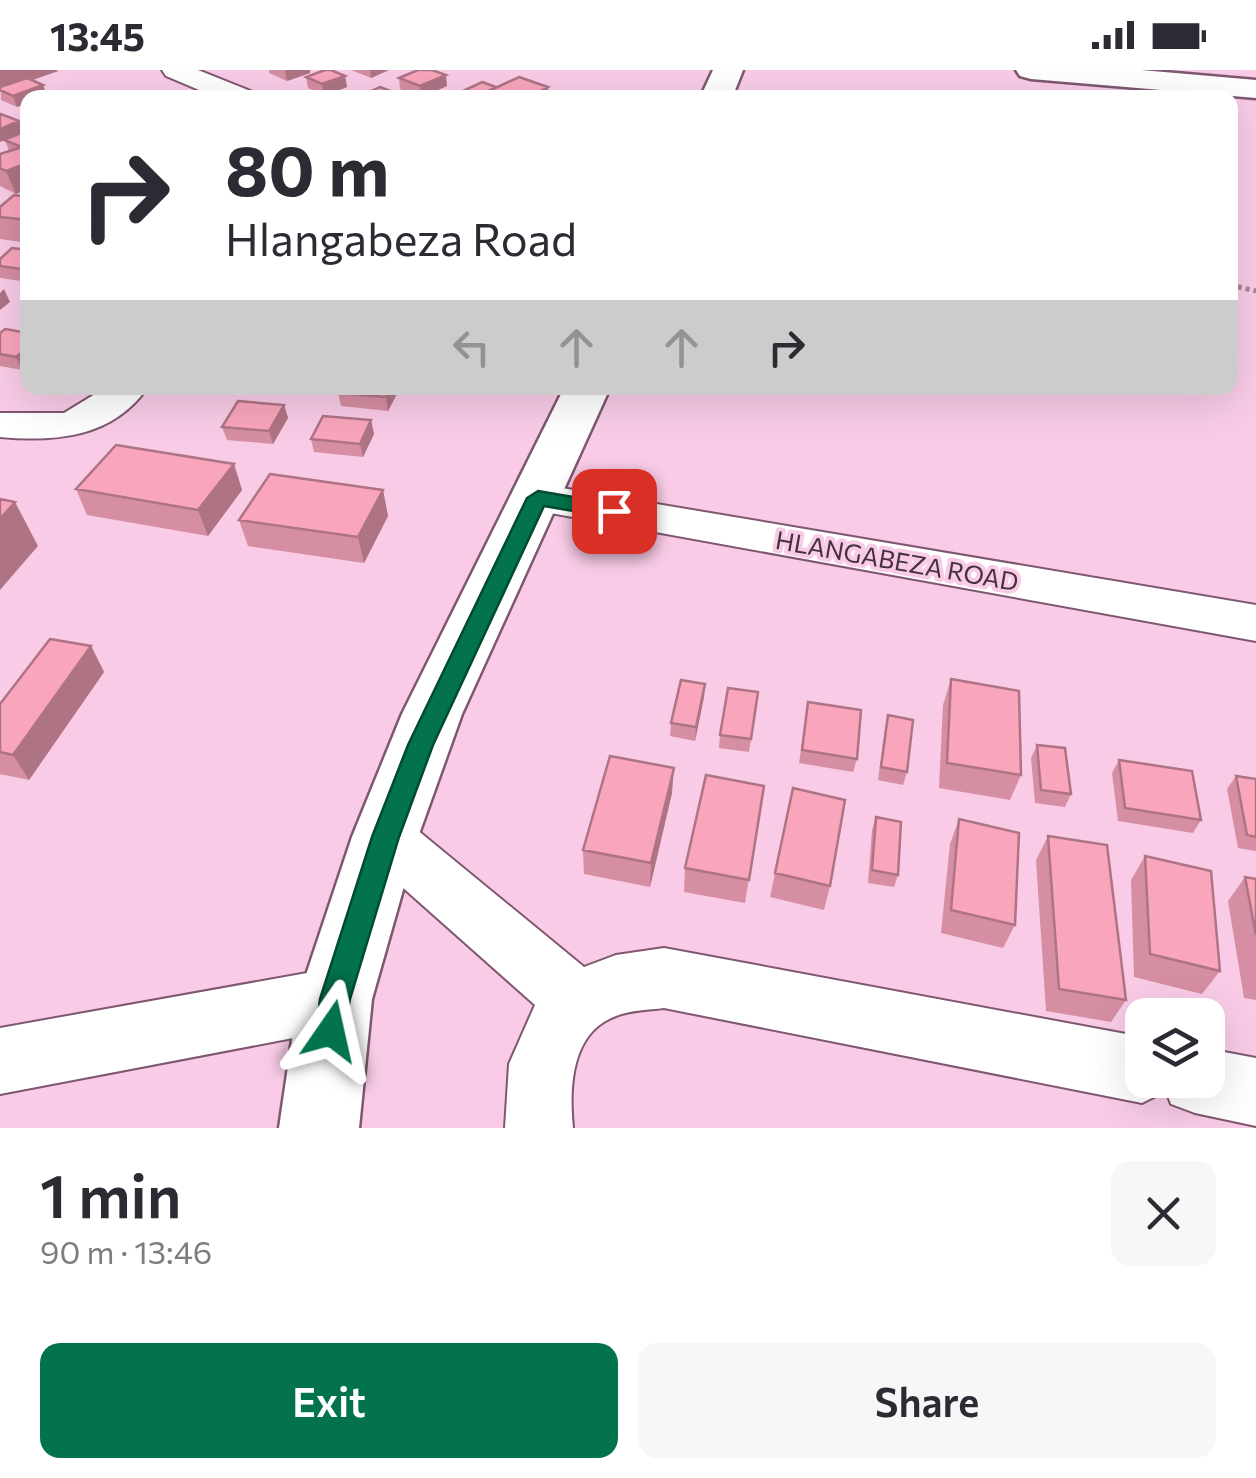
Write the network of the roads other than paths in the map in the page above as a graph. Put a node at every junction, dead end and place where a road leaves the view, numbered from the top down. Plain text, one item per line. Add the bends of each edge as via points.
1 (175, 70) edge
2 (1031, 70) edge
3 (1256, 89) edge
4 (224, 90) edge
5 (120, 395) edge
6 (584, 395) edge
7 (0, 425) edge
8 (538, 498) junction
9 (1256, 624) edge
10 (385, 837) junction
11 (335, 999) junction
12 (578, 1002) junction
13 (0, 1060) edge
14 (1125, 1067) edge
15 (1225, 1086) edge
16 (1256, 1092) edge
17 (319, 1128) edge
18 (539, 1128) edge

1 - 4 street
2 - 3 street
5 - 7 street via 71,426
6 - 8 street
8 - 9 street, HLANGABEZA ROAD
8 - 10 street via 432,714
10 - 11 street
10 - 12 street
11 - 13 street
11 - 17 street
12 - 14 street via 607,987 664,978
12 - 18 street via 540,1060
15 - 16 street

